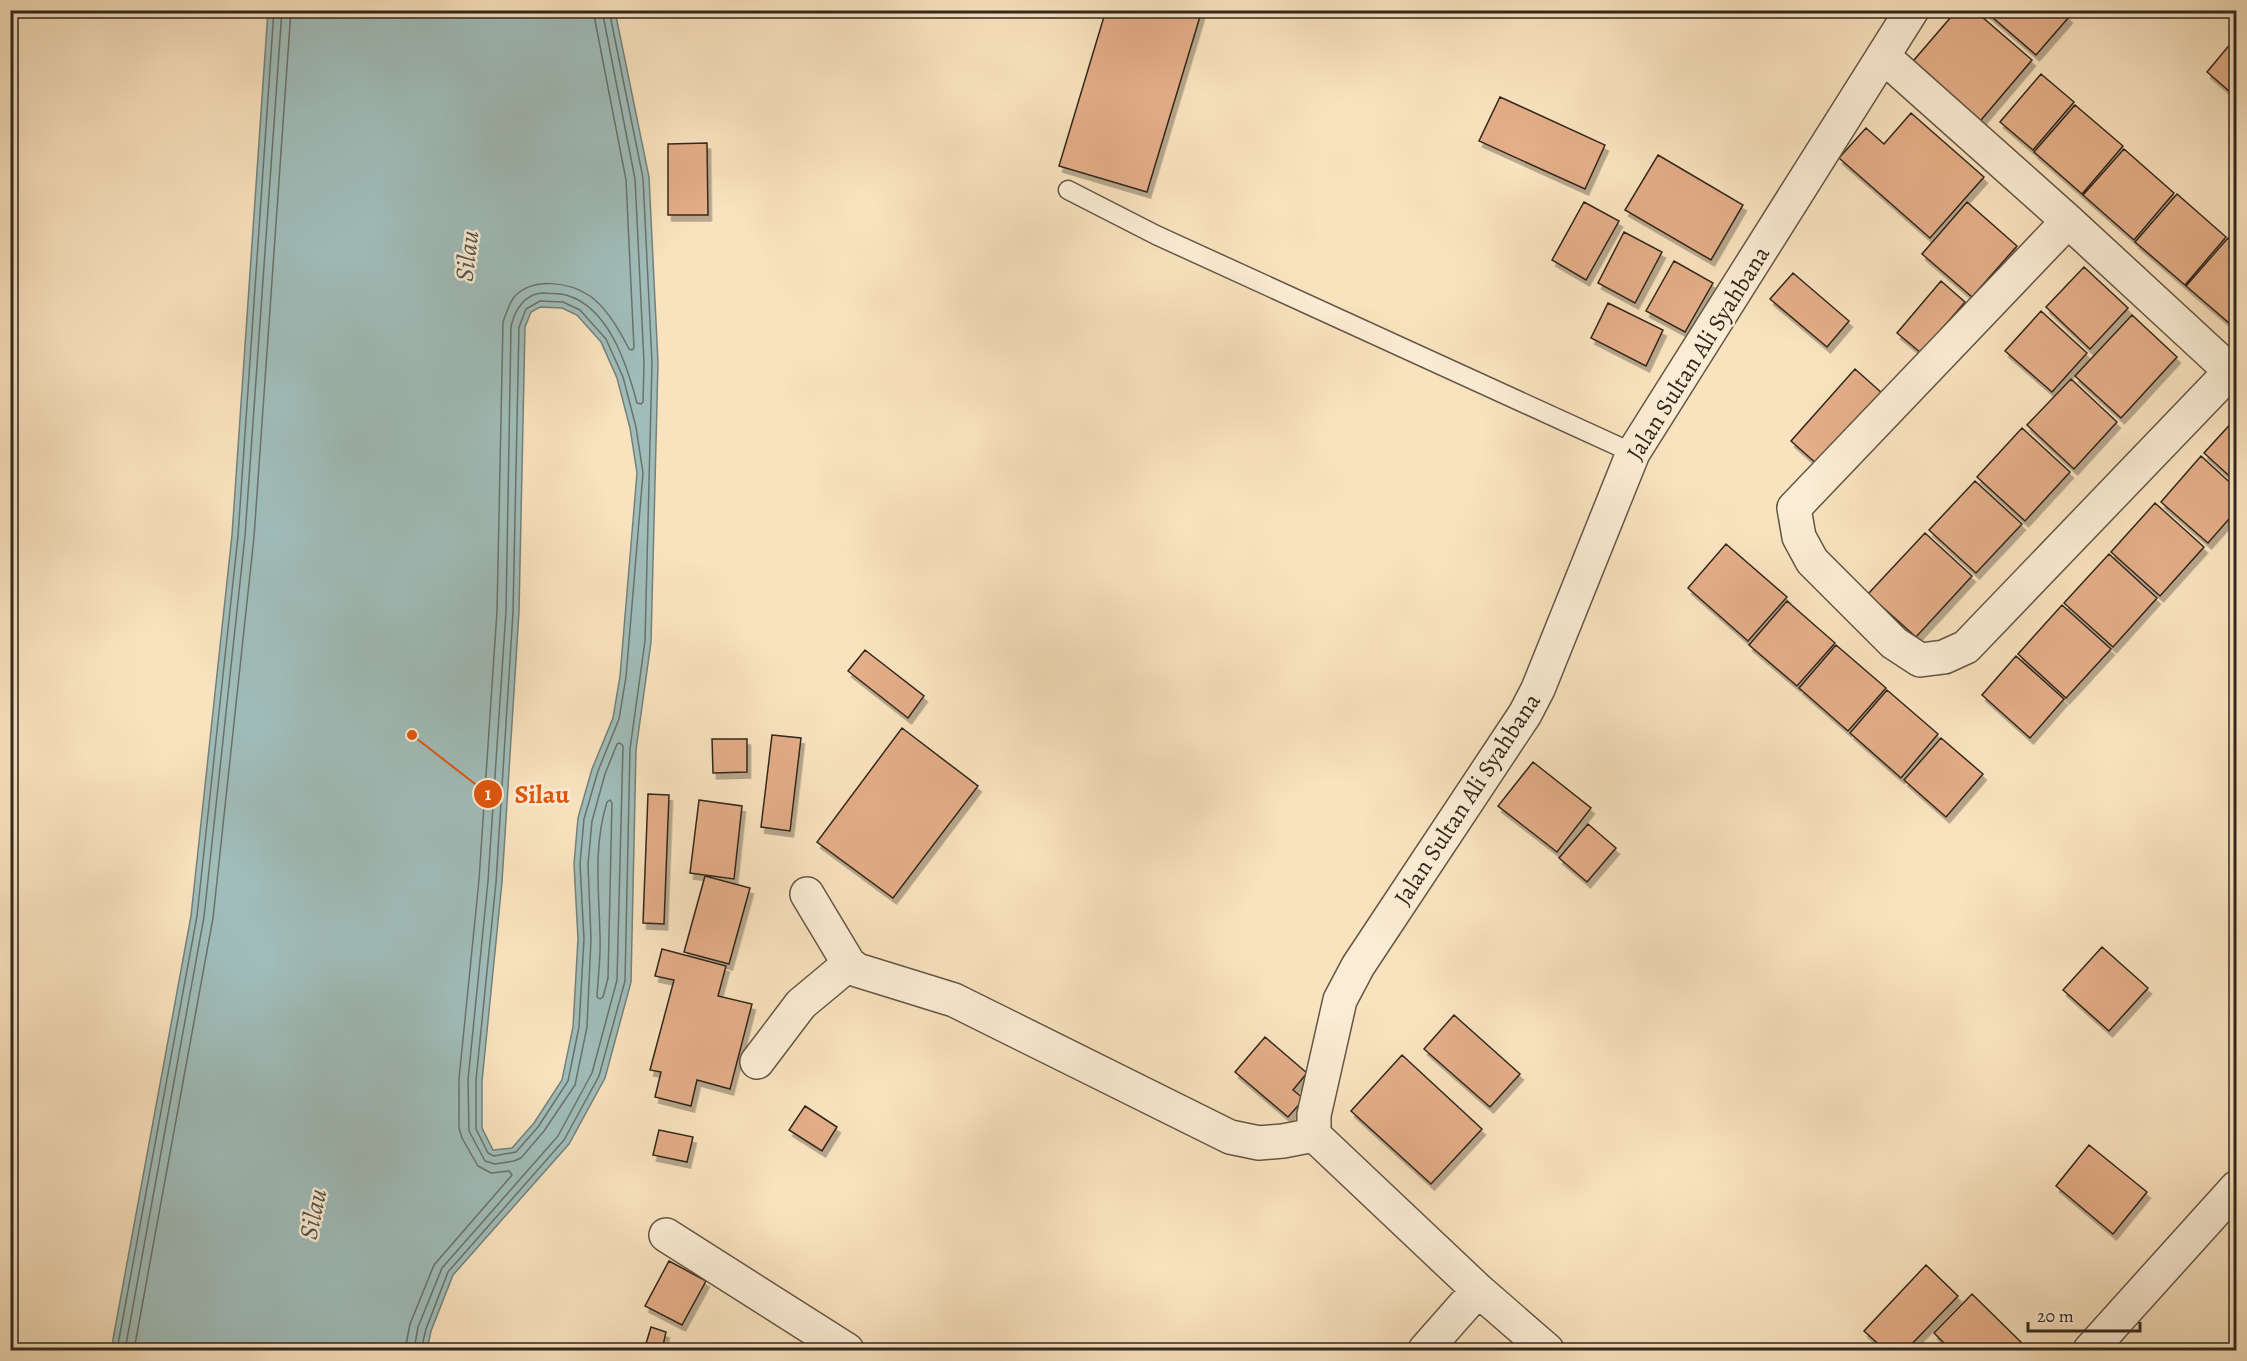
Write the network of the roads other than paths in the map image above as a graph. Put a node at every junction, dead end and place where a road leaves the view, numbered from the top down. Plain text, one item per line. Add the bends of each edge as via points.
1 (1912, 10) edge
2 (1884, 57) junction
3 (1068, 190) dead end
4 (2068, 222) junction
5 (2234, 374) edge
6 (1633, 453) junction
7 (807, 894) dead end
8 (849, 964) junction
9 (757, 1062) dead end
10 (1314, 1135) junction
11 (2236, 1188) edge
12 (666, 1235) dead end
13 (1478, 1290) junction
14 (847, 1350) edge
15 (1425, 1350) edge
16 (1547, 1350) edge
17 (2090, 1350) edge

1 - 2 street, Jalan Sultan Ali Syahbana
2 - 4 street
2 - 6 street, Jalan Sultan Ali Syahbana
3 - 6 lane via 1156,235
4 - 5 street
4 - 5 street via 1794,508 1799,537 1812,561 1894,643 1920,660 1944,657 1966,647
6 - 10 street, Jalan Sultan Ali Syahbana via 1530,706 1358,966 1340,1000 1314,1115
7 - 8 street
8 - 9 street via 801,1004
8 - 10 street via 857,970 954,1000 1230,1137 1259,1143
10 - 13 street
11 - 17 street
12 - 14 street
13 - 15 street
13 - 16 street

